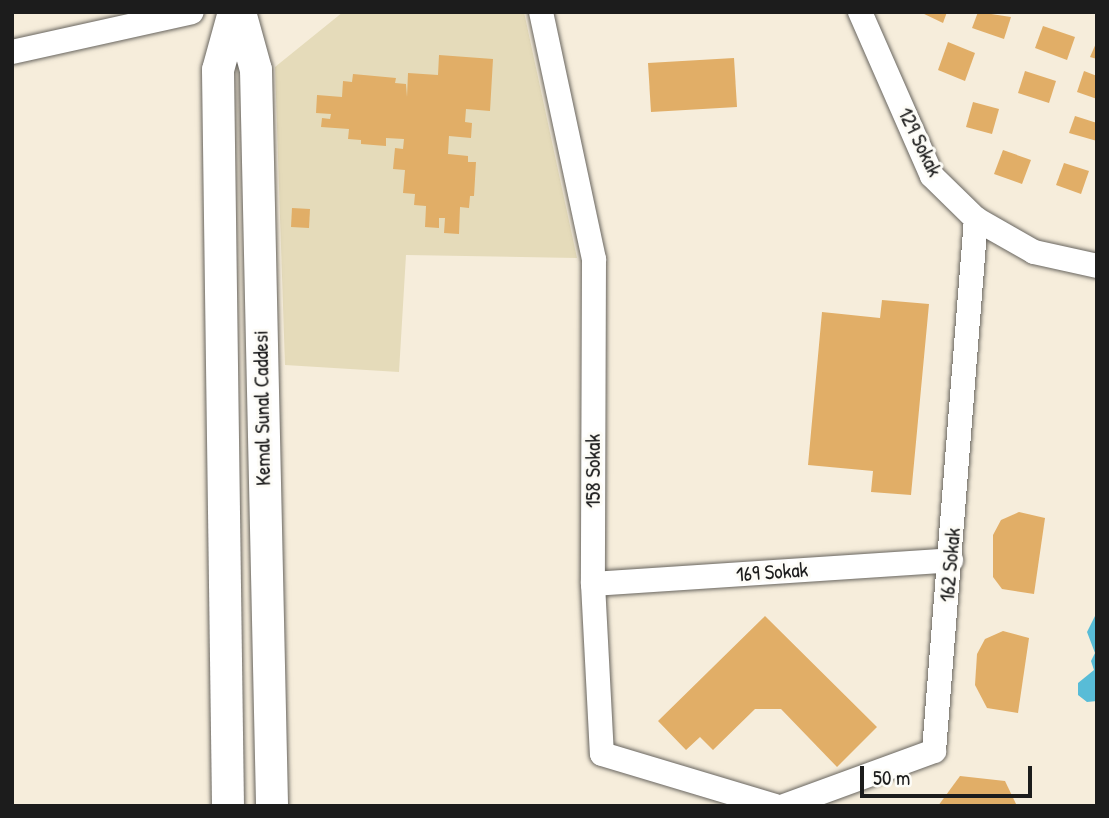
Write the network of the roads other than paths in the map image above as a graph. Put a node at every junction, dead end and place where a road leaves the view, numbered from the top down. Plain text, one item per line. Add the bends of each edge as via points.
1 (192, 12) edge
2 (234, 12) edge
3 (240, 12) edge
4 (541, 12) edge
5 (860, 12) edge
6 (12, 51) edge
7 (220, 195) junction
8 (258, 197) junction
9 (976, 219) junction
10 (1097, 266) edge
11 (951, 559) junction
12 (593, 584) junction
13 (228, 806) edge
14 (272, 806) edge
15 (775, 806) edge
16 (784, 806) edge

1 - 6 street
2 - 7 street, Kemal Sunal Caddesi via 218,70
3 - 8 street, Kemal Sunal Caddesi via 256,70
4 - 12 street, 158 Sokak via 594,259
5 - 9 street, 129 Sokak via 932,176
7 - 8 street
7 - 13 street, Kemal Sunal Caddesi
8 - 14 street, Kemal Sunal Caddesi
9 - 10 street, 129 Sokak via 1034,252
9 - 11 street, 162 Sokak
11 - 12 street, 169 Sokak
11 - 16 street, 162 Sokak via 934,751
12 - 15 street, 158 Sokak via 602,754

